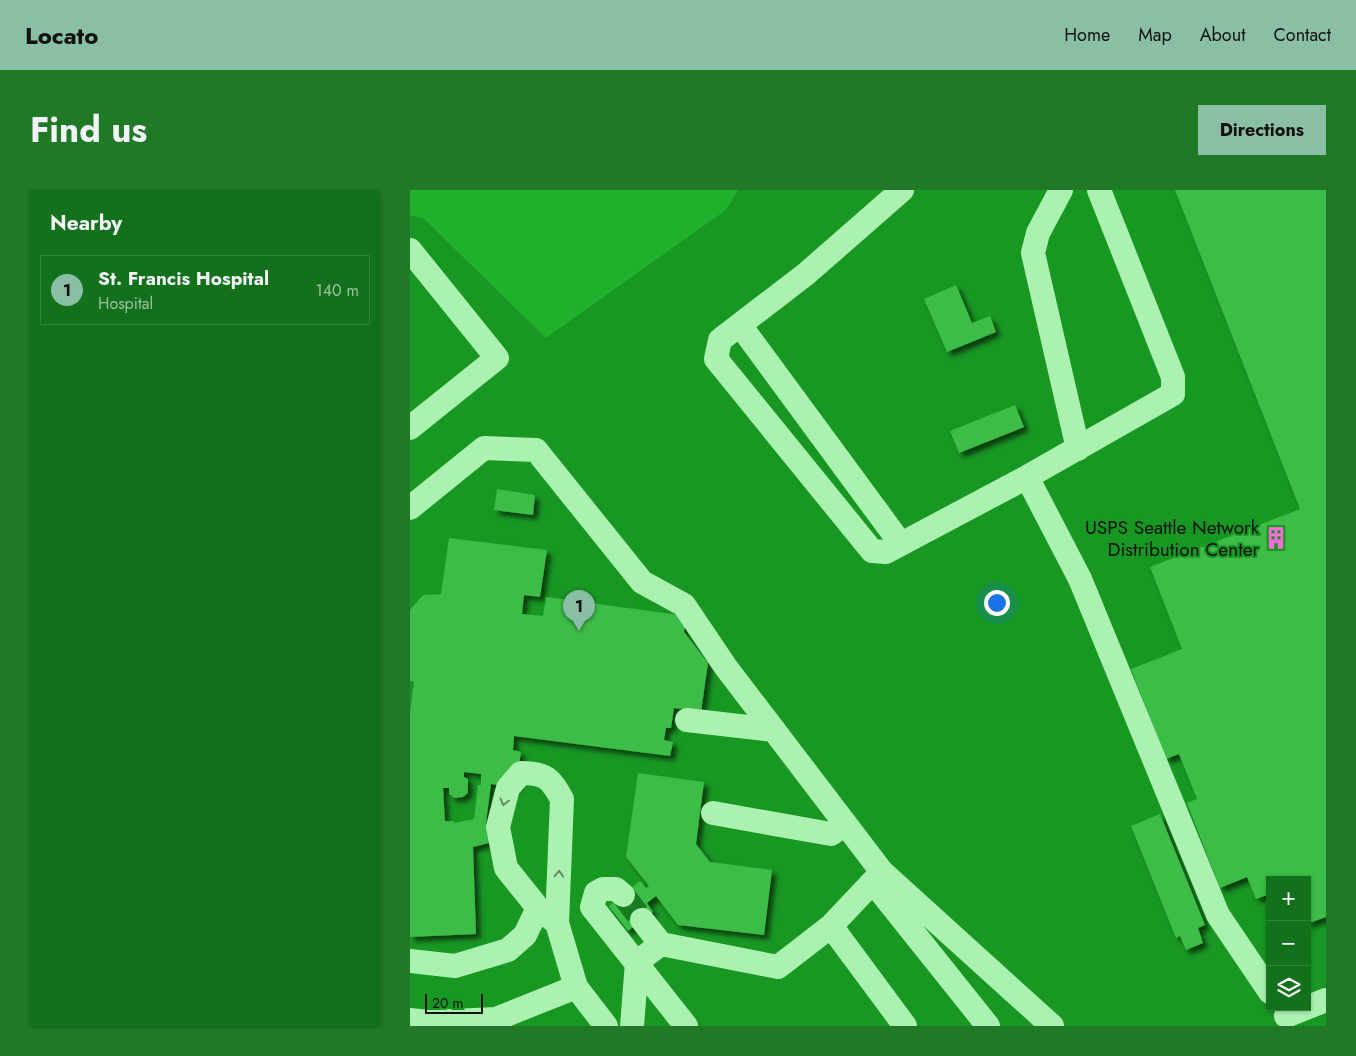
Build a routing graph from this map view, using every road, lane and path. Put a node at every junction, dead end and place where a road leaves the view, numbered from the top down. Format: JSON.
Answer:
{"nodes":[{"id":1,"x":902,"y":190,"type":"edge"},
{"id":2,"x":1061,"y":190,"type":"edge"},
{"id":3,"x":1100,"y":190,"type":"edge"},
{"id":4,"x":410,"y":250,"type":"edge"},
{"id":5,"x":740,"y":325,"type":"junction"},
{"id":6,"x":410,"y":428,"type":"edge"},
{"id":7,"x":1078,"y":449,"type":"junction"},
{"id":8,"x":1028,"y":477,"type":"junction"},
{"id":9,"x":410,"y":508,"type":"edge"},
{"id":10,"x":901,"y":544,"type":"junction"},
{"id":11,"x":687,"y":720,"type":"dead end"},
{"id":12,"x":774,"y":730,"type":"junction"},
{"id":13,"x":713,"y":813,"type":"dead end"},
{"id":14,"x":845,"y":824,"type":"junction"},
{"id":15,"x":878,"y":877,"type":"junction"},
{"id":16,"x":623,"y":895,"type":"tunnel mouth"},
{"id":17,"x":538,"y":908,"type":"junction"},
{"id":18,"x":642,"y":920,"type":"tunnel mouth"},
{"id":19,"x":557,"y":922,"type":"junction"},
{"id":20,"x":831,"y":926,"type":"junction"},
{"id":21,"x":661,"y":944,"type":"junction"},
{"id":22,"x":410,"y":961,"type":"edge"},
{"id":23,"x":637,"y":962,"type":"junction"},
{"id":24,"x":1266,"y":986,"type":"edge"},
{"id":25,"x":576,"y":987,"type":"junction"},
{"id":26,"x":1326,"y":1000,"type":"edge"},
{"id":27,"x":1285,"y":1016,"type":"edge"},
{"id":28,"x":410,"y":1020,"type":"edge"},
{"id":29,"x":1043,"y":1023,"type":"edge"},
{"id":30,"x":606,"y":1026,"type":"edge"},
{"id":31,"x":632,"y":1026,"type":"edge"},
{"id":32,"x":686,"y":1026,"type":"edge"},
{"id":33,"x":905,"y":1026,"type":"edge"},
{"id":34,"x":988,"y":1026,"type":"edge"}],
"edges":[{"from":1,"to":5,"type":"lane"},
{"from":2,"to":7,"type":"lane"},
{"from":3,"to":7,"type":"lane"},
{"from":4,"to":6,"type":"lane"},
{"from":5,"to":10,"type":"lane"},
{"from":5,"to":10,"type":"lane"},
{"from":7,"to":8,"type":"lane"},
{"from":8,"to":10,"type":"lane"},
{"from":8,"to":24,"type":"lane"},
{"from":9,"to":12,"type":"lane"},
{"from":11,"to":12,"type":"lane"},
{"from":12,"to":14,"type":"lane"},
{"from":13,"to":14,"type":"lane"},
{"from":14,"to":15,"type":"lane"},
{"from":15,"to":20,"type":"lane"},
{"from":15,"to":29,"type":"lane"},
{"from":15,"to":34,"type":"lane"},
{"from":16,"to":23,"type":"lane"},
{"from":17,"to":19,"type":"lane"},
{"from":19,"to":17,"type":"lane","one_way":true},
{"from":17,"to":22,"type":"lane"},
{"from":18,"to":21,"type":"lane"},
{"from":19,"to":25,"type":"lane"},
{"from":20,"to":21,"type":"lane"},
{"from":20,"to":33,"type":"lane"},
{"from":21,"to":23,"type":"lane"},
{"from":23,"to":31,"type":"lane"},
{"from":23,"to":32,"type":"lane"},
{"from":25,"to":28,"type":"lane"},
{"from":25,"to":30,"type":"lane"},
{"from":26,"to":27,"type":"lane"}]}
